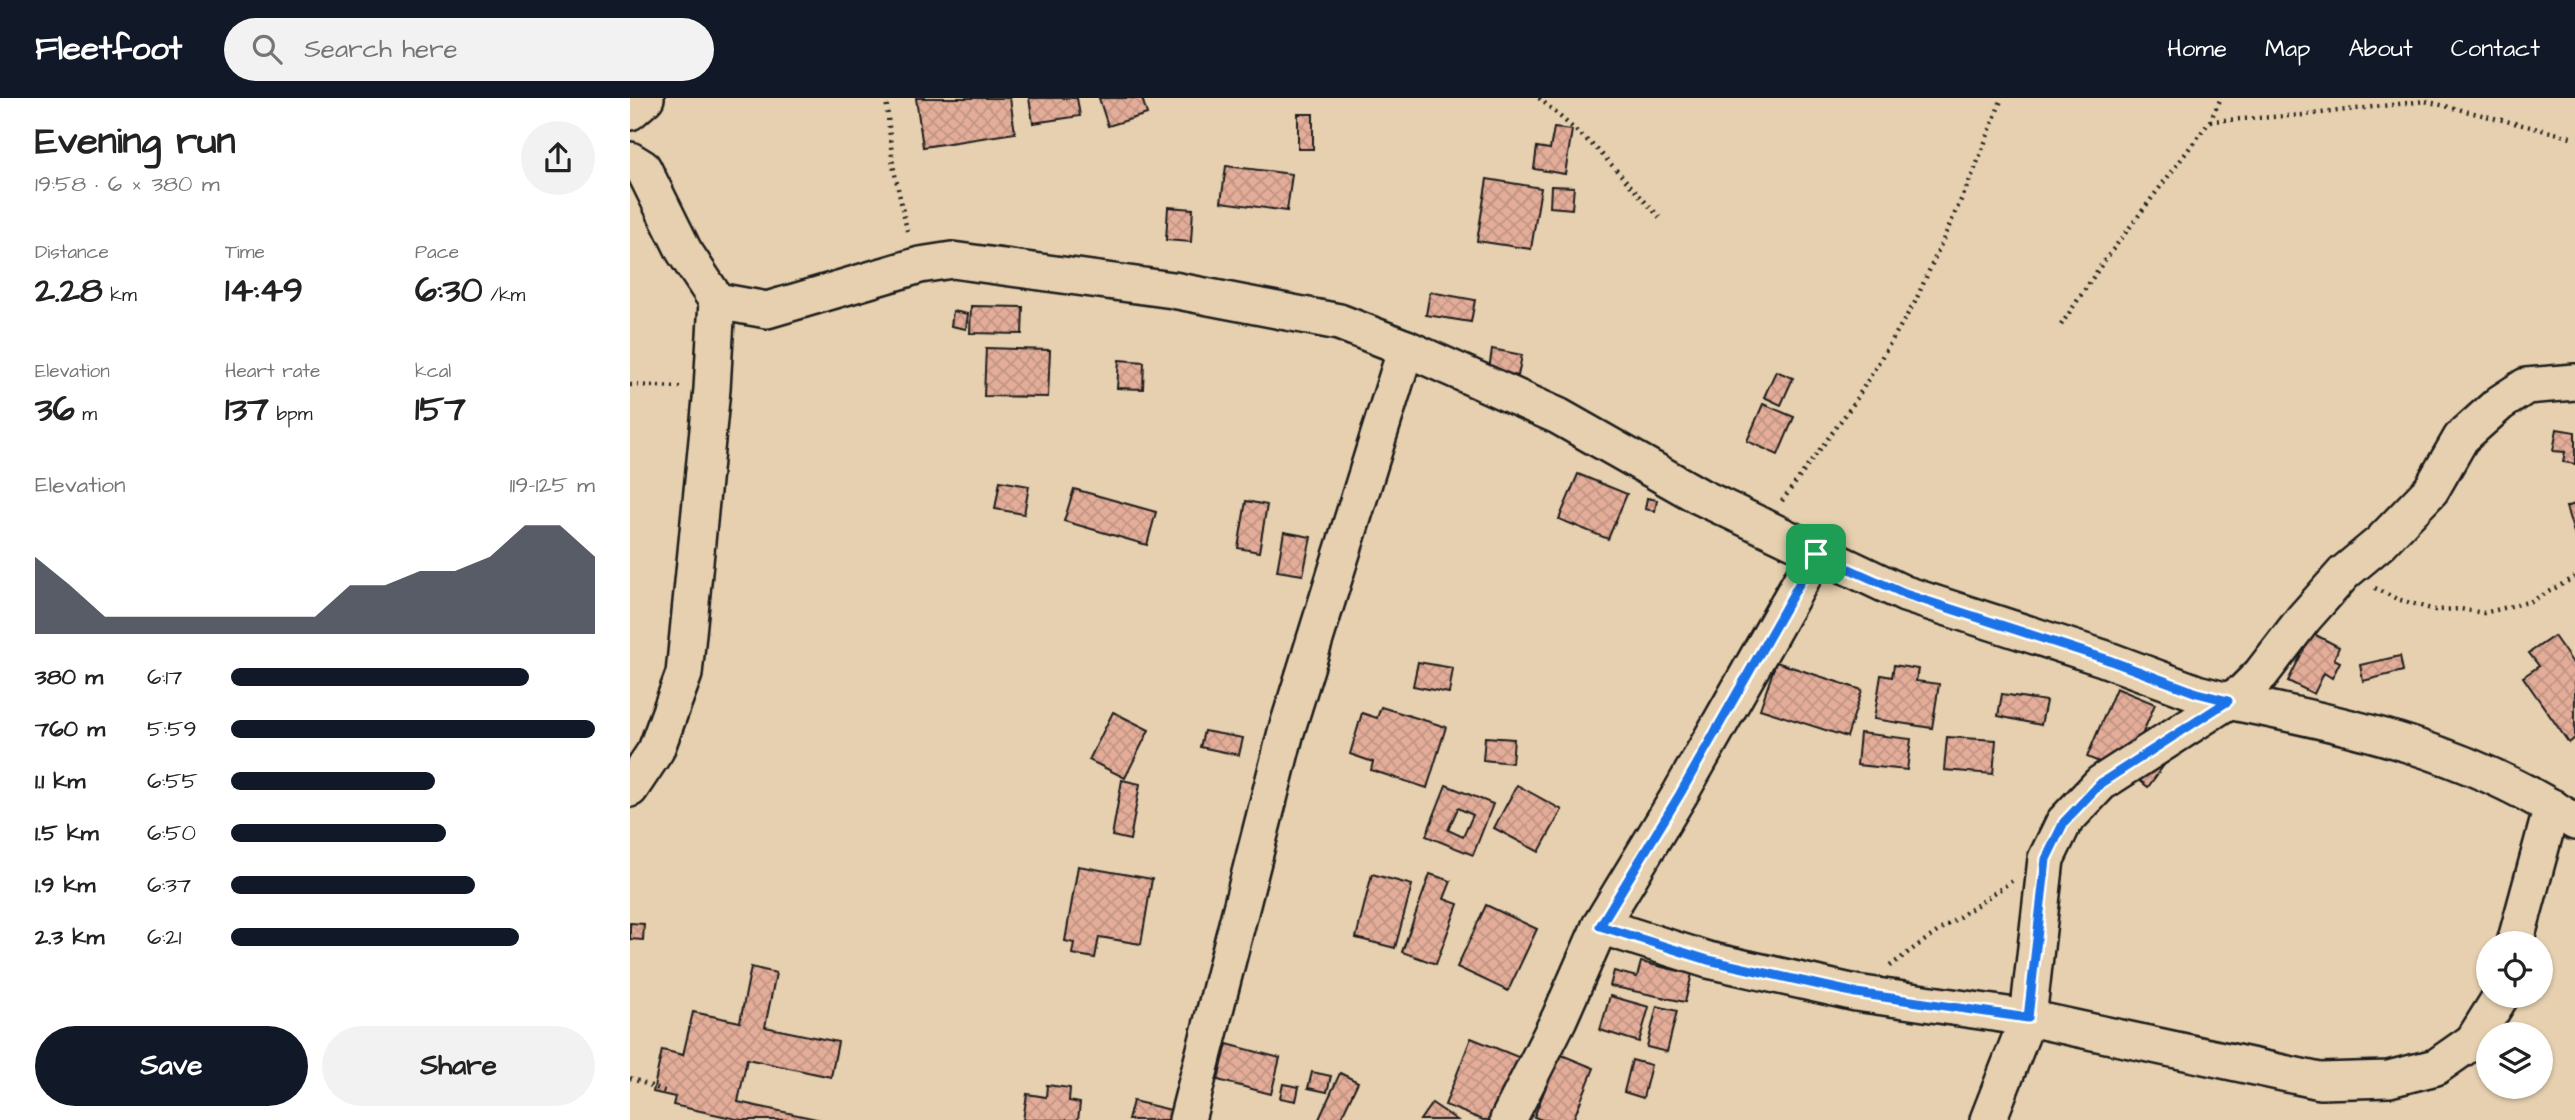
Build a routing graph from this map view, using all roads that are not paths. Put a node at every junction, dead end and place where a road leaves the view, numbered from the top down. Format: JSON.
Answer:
{"nodes":[{"id":1,"x":646,"y":98,"type":"edge"},
{"id":2,"x":630,"y":111,"type":"edge"},
{"id":3,"x":630,"y":160,"type":"edge"},
{"id":4,"x":717,"y":301,"type":"junction"},
{"id":5,"x":1406,"y":348,"type":"junction"},
{"id":6,"x":2575,"y":382,"type":"edge"},
{"id":7,"x":1816,"y":554,"type":"junction"},
{"id":8,"x":2228,"y":701,"type":"junction"},
{"id":9,"x":630,"y":789,"type":"edge"},
{"id":10,"x":2563,"y":815,"type":"edge"},
{"id":11,"x":1600,"y":926,"type":"junction"},
{"id":12,"x":2520,"y":931,"type":"edge"},
{"id":13,"x":2494,"y":1008,"type":"edge"},
{"id":14,"x":2028,"y":1018,"type":"junction"},
{"id":15,"x":1187,"y":1120,"type":"edge"},
{"id":16,"x":1508,"y":1120,"type":"edge"},
{"id":17,"x":1988,"y":1120,"type":"edge"}],
"edges":[{"from":1,"to":2,"type":"street"},
{"from":3,"to":4,"type":"street"},
{"from":4,"to":5,"type":"street"},
{"from":4,"to":9,"type":"street"},
{"from":5,"to":7,"type":"street"},
{"from":5,"to":15,"type":"street"},
{"from":6,"to":8,"type":"street"},
{"from":7,"to":8,"type":"street"},
{"from":7,"to":11,"type":"street"},
{"from":8,"to":10,"type":"street"},
{"from":8,"to":14,"type":"street"},
{"from":10,"to":12,"type":"street"},
{"from":11,"to":14,"type":"street"},
{"from":11,"to":16,"type":"street"},
{"from":13,"to":14,"type":"street"},
{"from":14,"to":17,"type":"street"}]}
